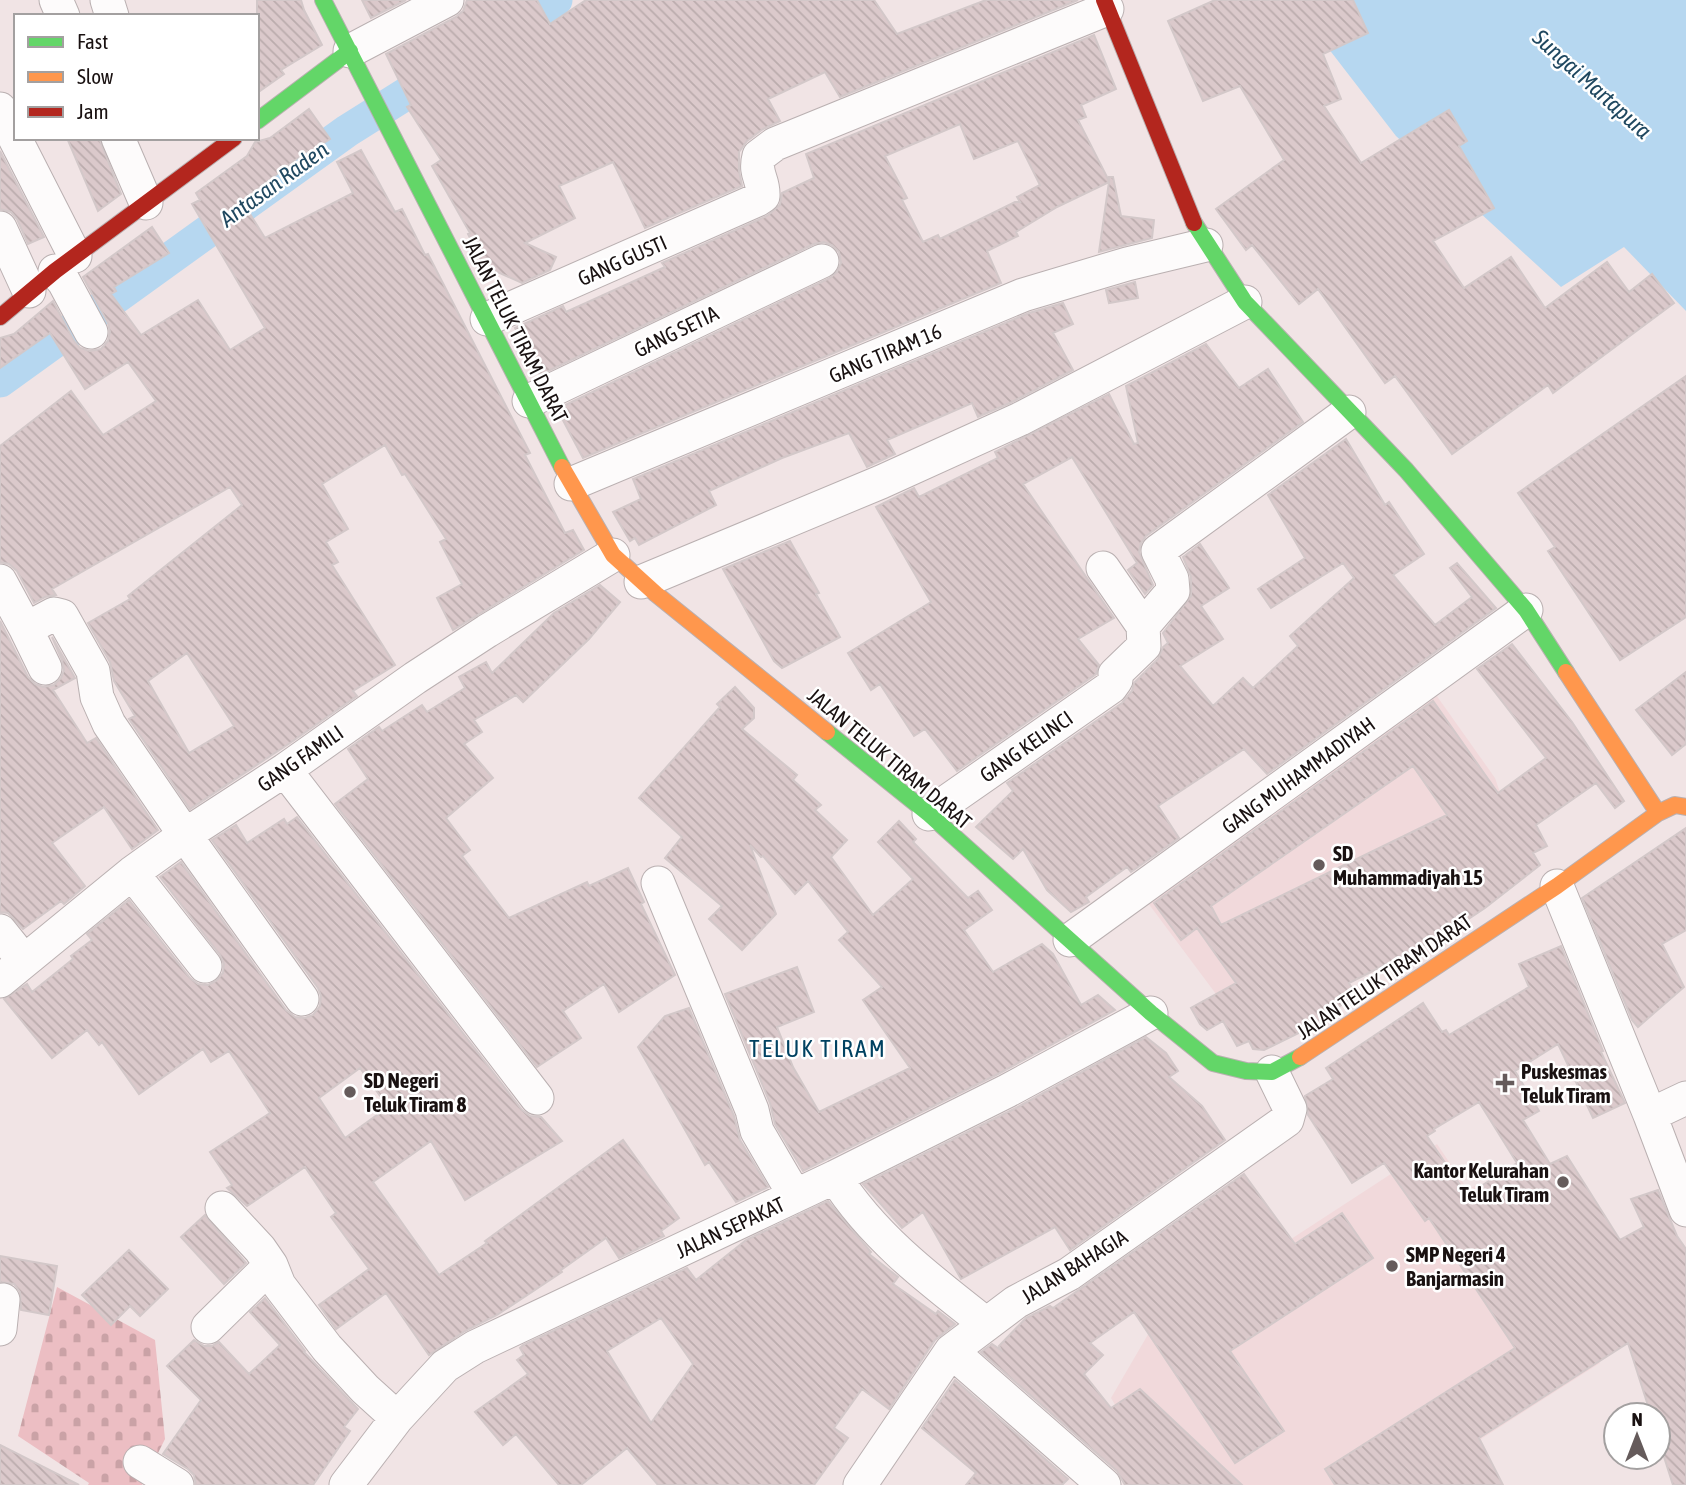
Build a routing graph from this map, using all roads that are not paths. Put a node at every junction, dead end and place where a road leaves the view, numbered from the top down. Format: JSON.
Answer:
{"nodes":[{"id":1,"x":323,"y":0,"type":"edge"},
{"id":2,"x":447,"y":0,"type":"edge"},
{"id":3,"x":1105,"y":4,"type":"edge"},
{"id":4,"x":350,"y":51,"type":"junction"},
{"id":5,"x":0,"y":109,"type":"edge"},
{"id":6,"x":259,"y":119,"type":"edge"},
{"id":7,"x":119,"y":140,"type":"edge"},
{"id":8,"x":231,"y":140,"type":"edge"},
{"id":9,"x":146,"y":203,"type":"junction"},
{"id":10,"x":0,"y":228,"type":"edge"},
{"id":11,"x":1206,"y":245,"type":"junction"},
{"id":12,"x":822,"y":261,"type":"dead end"},
{"id":13,"x":65,"y":270,"type":"junction"},
{"id":14,"x":29,"y":291,"type":"junction"},
{"id":15,"x":1245,"y":302,"type":"junction"},
{"id":16,"x":0,"y":317,"type":"edge"},
{"id":17,"x":486,"y":319,"type":"junction"},
{"id":18,"x":89,"y":329,"type":"dead end"},
{"id":19,"x":529,"y":401,"type":"junction"},
{"id":20,"x":1349,"y":412,"type":"junction"},
{"id":21,"x":572,"y":484,"type":"junction"},
{"id":22,"x":613,"y":555,"type":"junction"},
{"id":23,"x":1103,"y":568,"type":"dead end"},
{"id":24,"x":0,"y":582,"type":"edge"},
{"id":25,"x":641,"y":582,"type":"junction"},
{"id":26,"x":1525,"y":610,"type":"junction"},
{"id":27,"x":1143,"y":625,"type":"junction"},
{"id":28,"x":26,"y":629,"type":"junction"},
{"id":29,"x":45,"y":668,"type":"dead end"},
{"id":30,"x":285,"y":770,"type":"junction"},
{"id":31,"x":1686,"y":807,"type":"edge"},
{"id":32,"x":1658,"y":813,"type":"junction"},
{"id":33,"x":929,"y":814,"type":"junction"},
{"id":34,"x":185,"y":835,"type":"junction"},
{"id":35,"x":132,"y":873,"type":"junction"},
{"id":36,"x":658,"y":883,"type":"dead end"},
{"id":37,"x":1557,"y":886,"type":"junction"},
{"id":38,"x":0,"y":932,"type":"edge"},
{"id":39,"x":1070,"y":940,"type":"junction"},
{"id":40,"x":205,"y":966,"type":"dead end"},
{"id":41,"x":12,"y":971,"type":"edge"},
{"id":42,"x":302,"y":999,"type":"dead end"},
{"id":43,"x":1151,"y":1013,"type":"junction"},
{"id":44,"x":1272,"y":1072,"type":"junction"},
{"id":45,"x":537,"y":1098,"type":"dead end"},
{"id":46,"x":1686,"y":1098,"type":"edge"},
{"id":47,"x":1650,"y":1115,"type":"junction"},
{"id":48,"x":835,"y":1177,"type":"junction"},
{"id":49,"x":795,"y":1196,"type":"junction"},
{"id":50,"x":222,"y":1208,"type":"dead end"},
{"id":51,"x":1686,"y":1210,"type":"edge"},
{"id":52,"x":271,"y":1265,"type":"junction"},
{"id":53,"x":985,"y":1323,"type":"junction"},
{"id":54,"x":208,"y":1327,"type":"dead end"},
{"id":55,"x":951,"y":1351,"type":"junction"},
{"id":56,"x":397,"y":1418,"type":"junction"},
{"id":57,"x":140,"y":1462,"type":"dead end"},
{"id":58,"x":1094,"y":1482,"type":"edge"},
{"id":59,"x":177,"y":1485,"type":"edge"},
{"id":60,"x":346,"y":1485,"type":"edge"},
{"id":61,"x":860,"y":1485,"type":"edge"}],
"edges":[{"from":1,"to":4,"type":"street","name":"JALAN TELUK TIRAM DARAT"},
{"from":2,"to":4,"type":"street"},
{"from":3,"to":11,"type":"street"},
{"from":3,"to":17,"type":"street","name":"GANG GUSTI"},
{"from":4,"to":6,"type":"street"},
{"from":4,"to":17,"type":"street","name":"JALAN TELUK TIRAM DARAT"},
{"from":5,"to":13,"type":"street"},
{"from":7,"to":9,"type":"street"},
{"from":8,"to":9,"type":"street"},
{"from":9,"to":13,"type":"street"},
{"from":10,"to":14,"type":"street"},
{"from":11,"to":15,"type":"street"},
{"from":11,"to":21,"type":"street","name":"GANG TIRAM 16"},
{"from":12,"to":19,"type":"street","name":"GANG SETIA"},
{"from":13,"to":14,"type":"street"},
{"from":13,"to":18,"type":"street"},
{"from":14,"to":16,"type":"street"},
{"from":15,"to":20,"type":"street"},
{"from":15,"to":25,"type":"street"},
{"from":17,"to":19,"type":"street","name":"JALAN TELUK TIRAM DARAT"},
{"from":19,"to":21,"type":"street","name":"JALAN TELUK TIRAM DARAT"},
{"from":20,"to":26,"type":"street"},
{"from":20,"to":27,"type":"street"},
{"from":21,"to":22,"type":"street","name":"JALAN TELUK TIRAM DARAT"},
{"from":22,"to":25,"type":"street","name":"JALAN TELUK TIRAM DARAT"},
{"from":22,"to":30,"type":"street","name":"GANG FAMILI"},
{"from":23,"to":27,"type":"street"},
{"from":24,"to":28,"type":"street"},
{"from":25,"to":33,"type":"street","name":"JALAN TELUK TIRAM DARAT"},
{"from":26,"to":32,"type":"street"},
{"from":26,"to":39,"type":"street","name":"GANG MUHAMMADIYAH"},
{"from":27,"to":33,"type":"street","name":"GANG KELINCI"},
{"from":28,"to":29,"type":"street"},
{"from":28,"to":34,"type":"street"},
{"from":30,"to":34,"type":"street","name":"GANG FAMILI"},
{"from":30,"to":45,"type":"street"},
{"from":31,"to":32,"type":"street"},
{"from":32,"to":37,"type":"street","name":"JALAN TELUK TIRAM DARAT"},
{"from":33,"to":39,"type":"street","name":"JALAN TELUK TIRAM DARAT"},
{"from":34,"to":35,"type":"street","name":"GANG FAMILI"},
{"from":34,"to":42,"type":"street"},
{"from":35,"to":40,"type":"street"},
{"from":35,"to":41,"type":"street","name":"GANG FAMILI"},
{"from":36,"to":49,"type":"street"},
{"from":37,"to":44,"type":"street","name":"JALAN TELUK TIRAM DARAT"},
{"from":37,"to":47,"type":"street"},
{"from":38,"to":41,"type":"street"},
{"from":39,"to":43,"type":"street","name":"JALAN TELUK TIRAM DARAT"},
{"from":43,"to":44,"type":"street","name":"JALAN TELUK TIRAM DARAT"},
{"from":43,"to":48,"type":"street","name":"JALAN SEPAKAT"},
{"from":44,"to":53,"type":"street","name":"JALAN BAHAGIA"},
{"from":46,"to":47,"type":"street"},
{"from":47,"to":51,"type":"street"},
{"from":48,"to":49,"type":"street","name":"JALAN SEPAKAT"},
{"from":48,"to":53,"type":"street"},
{"from":49,"to":56,"type":"street","name":"JALAN SEPAKAT"},
{"from":50,"to":52,"type":"street"},
{"from":52,"to":54,"type":"street"},
{"from":52,"to":56,"type":"street"},
{"from":53,"to":55,"type":"street","name":"JALAN BAHAGIA"},
{"from":55,"to":58,"type":"street"},
{"from":55,"to":61,"type":"street","name":"JALAN BAHAGIA"},
{"from":56,"to":60,"type":"street","name":"JALAN SEPAKAT"},
{"from":57,"to":59,"type":"street"}]}
